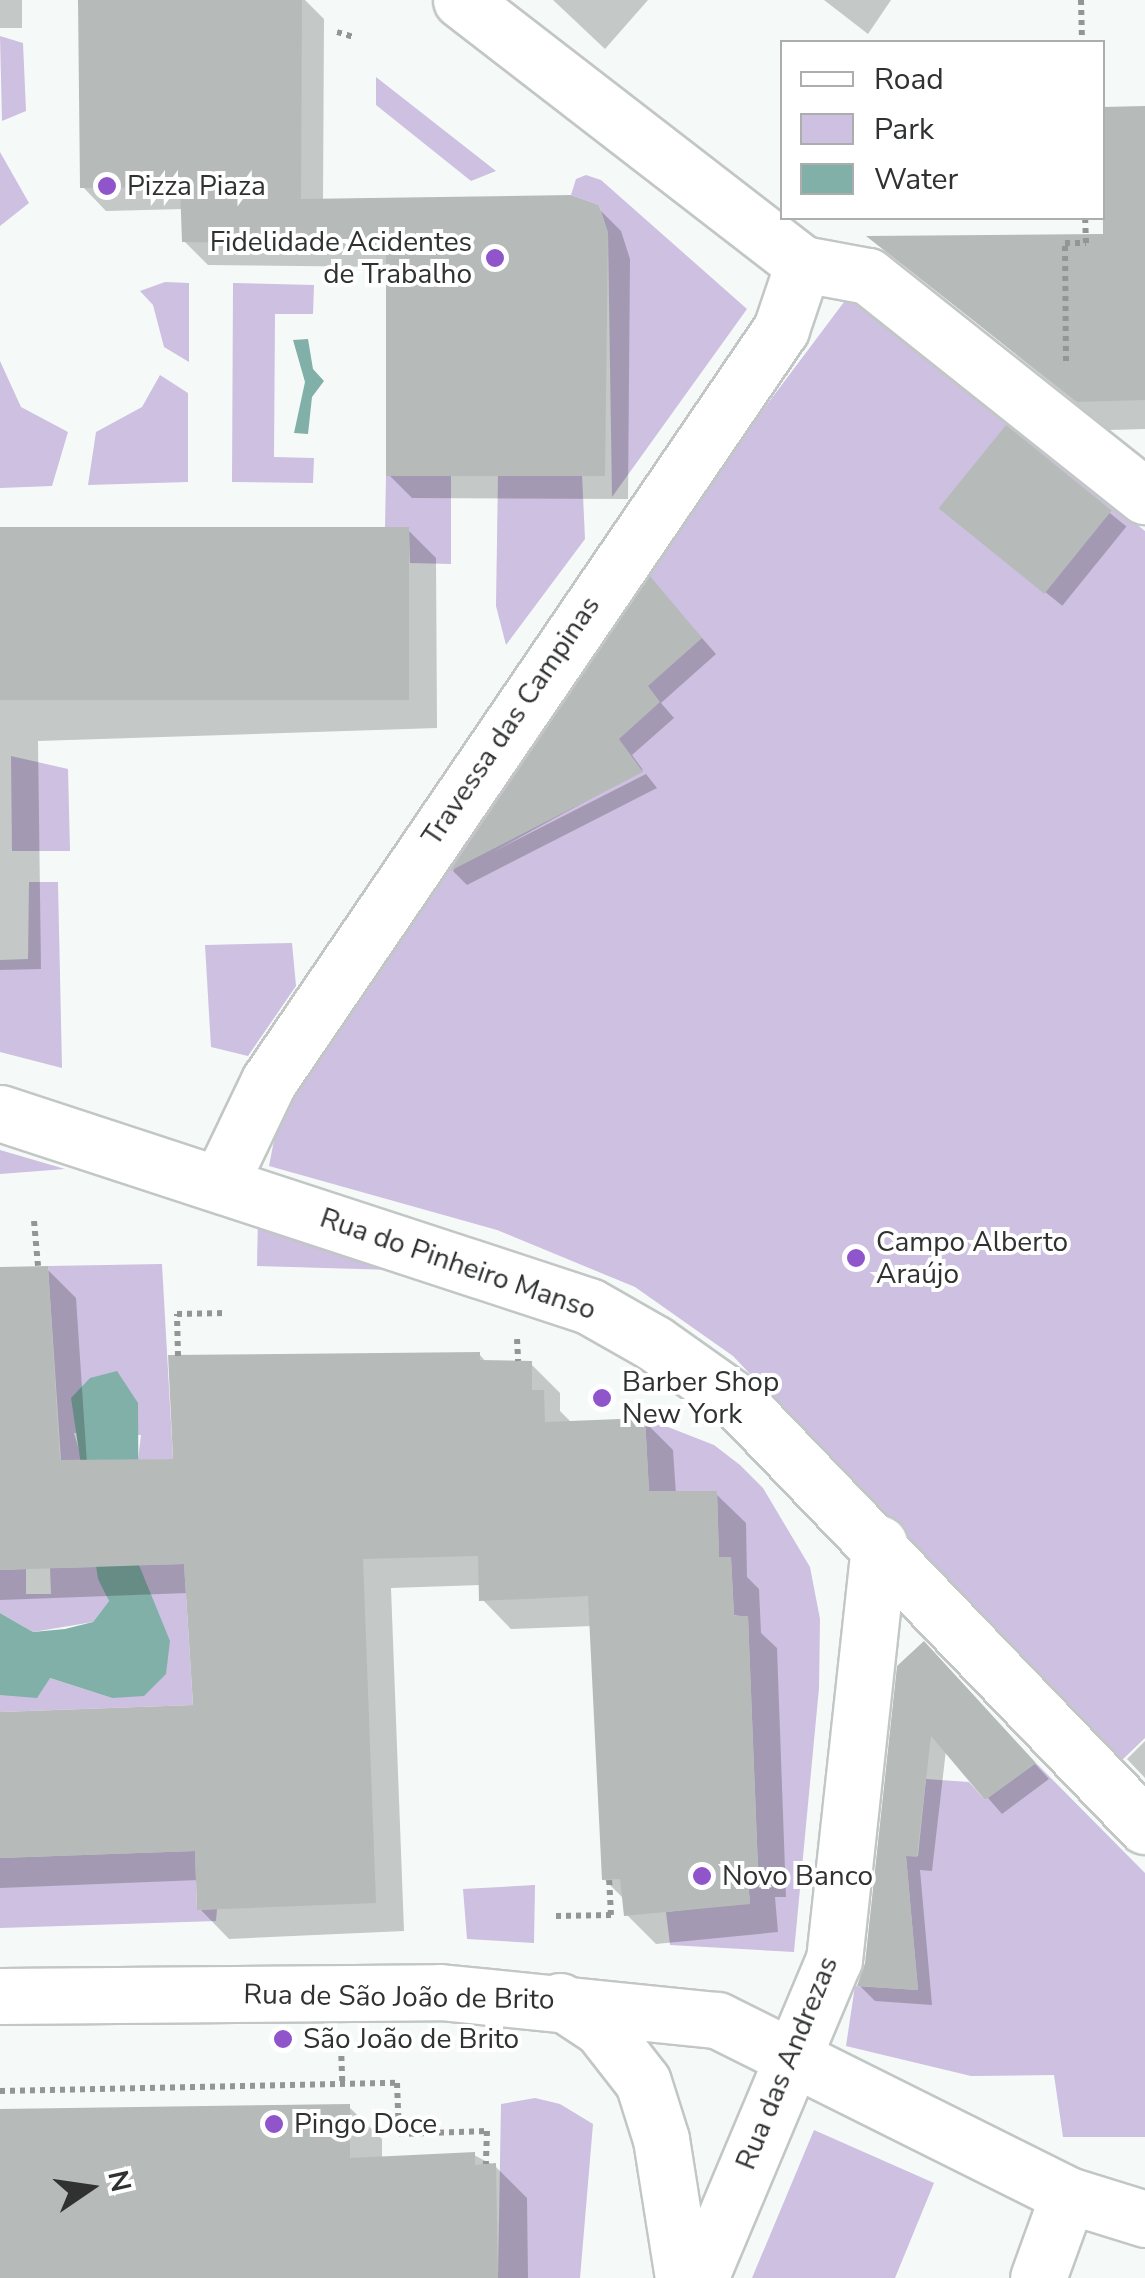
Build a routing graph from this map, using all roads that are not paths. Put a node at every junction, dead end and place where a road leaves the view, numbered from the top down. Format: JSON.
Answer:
{"nodes":[{"id":1,"x":461,"y":0,"type":"edge"},
{"id":2,"x":803,"y":264,"type":"junction"},
{"id":3,"x":1145,"y":496,"type":"edge"},
{"id":4,"x":0,"y":1113,"type":"edge"},
{"id":5,"x":220,"y":1181,"type":"junction"},
{"id":6,"x":879,"y":1543,"type":"junction"},
{"id":7,"x":1145,"y":1826,"type":"edge"},
{"id":8,"x":0,"y":1996,"type":"edge"},
{"id":9,"x":557,"y":1999,"type":"junction"},
{"id":10,"x":790,"y":2052,"type":"junction"},
{"id":11,"x":1068,"y":2195,"type":"junction"},
{"id":12,"x":1145,"y":2219,"type":"edge"},
{"id":13,"x":683,"y":2278,"type":"edge"},
{"id":14,"x":700,"y":2278,"type":"edge"},
{"id":15,"x":1038,"y":2278,"type":"edge"}],
"edges":[{"from":1,"to":2,"type":"street"},
{"from":2,"to":3,"type":"street"},
{"from":2,"to":5,"type":"street","name":"Travessa das Campinas"},
{"from":4,"to":5,"type":"street","name":"Rua do Pinheiro Manso"},
{"from":5,"to":6,"type":"street","name":"Rua do Pinheiro Manso"},
{"from":6,"to":7,"type":"street","name":"Rua do Pinheiro Manso"},
{"from":6,"to":10,"type":"street","name":"Rua das Andrezas"},
{"from":8,"to":9,"type":"street","name":"Rua de São João de Brito"},
{"from":9,"to":10,"type":"street","name":"Rua de São João de Brito"},
{"from":9,"to":13,"type":"street"},
{"from":10,"to":11,"type":"street"},
{"from":10,"to":14,"type":"street","name":"Rua das Andrezas"},
{"from":11,"to":12,"type":"street"},
{"from":11,"to":15,"type":"street"}]}
